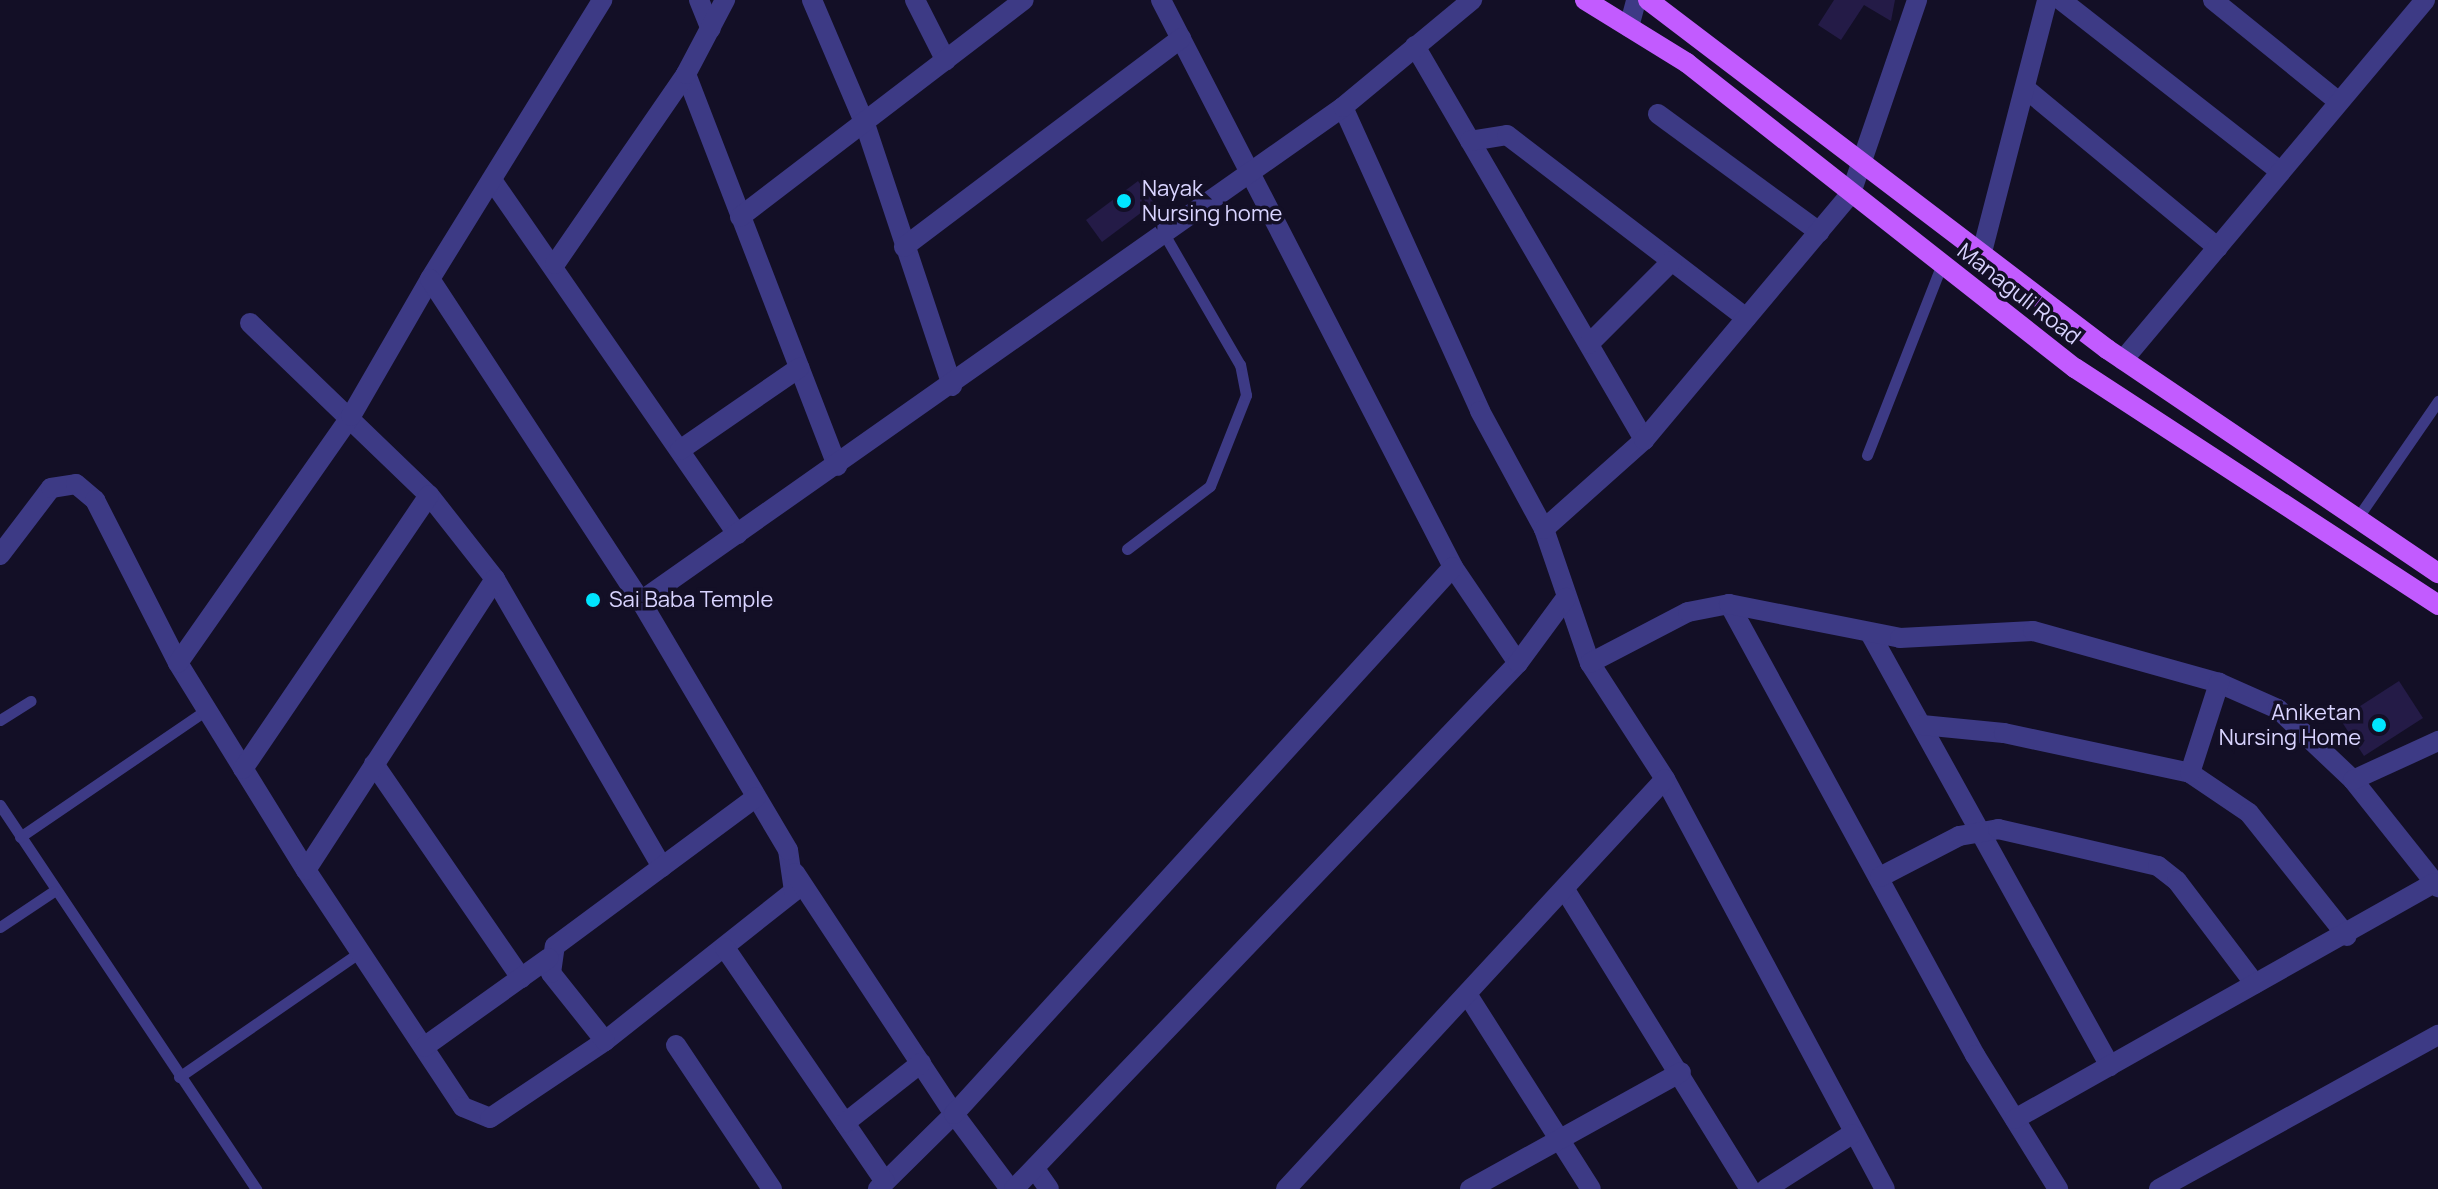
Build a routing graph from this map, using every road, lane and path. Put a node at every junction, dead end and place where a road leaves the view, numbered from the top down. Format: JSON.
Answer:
{"nodes":[{"id":1,"x":602,"y":0,"type":"edge"},
{"id":2,"x":699,"y":0,"type":"edge"},
{"id":3,"x":725,"y":0,"type":"edge"},
{"id":4,"x":812,"y":0,"type":"edge"},
{"id":5,"x":915,"y":0,"type":"edge"},
{"id":6,"x":1024,"y":0,"type":"edge"},
{"id":7,"x":1161,"y":0,"type":"edge"},
{"id":8,"x":1472,"y":0,"type":"edge"},
{"id":9,"x":1585,"y":0,"type":"edge"},
{"id":10,"x":1636,"y":0,"type":"edge"},
{"id":11,"x":1648,"y":0,"type":"edge"},
{"id":12,"x":1917,"y":0,"type":"edge"},
{"id":13,"x":2047,"y":0,"type":"edge"},
{"id":14,"x":2061,"y":0,"type":"edge"},
{"id":15,"x":2213,"y":0,"type":"edge"},
{"id":16,"x":2425,"y":0,"type":"edge"},
{"id":17,"x":1629,"y":27,"type":"junction"},
{"id":18,"x":711,"y":29,"type":"junction"},
{"id":19,"x":1181,"y":38,"type":"junction"},
{"id":20,"x":1415,"y":46,"type":"junction"},
{"id":21,"x":946,"y":61,"type":"junction"},
{"id":22,"x":686,"y":74,"type":"junction"},
{"id":23,"x":2026,"y":89,"type":"junction"},
{"id":24,"x":2339,"y":102,"type":"junction"},
{"id":25,"x":1343,"y":107,"type":"junction"},
{"id":26,"x":1658,"y":114,"type":"dead end"},
{"id":27,"x":865,"y":124,"type":"junction"},
{"id":28,"x":1470,"y":141,"type":"junction"},
{"id":29,"x":1865,"y":160,"type":"junction"},
{"id":30,"x":1249,"y":172,"type":"junction"},
{"id":31,"x":2281,"y":172,"type":"junction"},
{"id":32,"x":492,"y":180,"type":"junction"},
{"id":33,"x":1851,"y":193,"type":"junction"},
{"id":34,"x":740,"y":217,"type":"junction"},
{"id":35,"x":1819,"y":232,"type":"junction"},
{"id":36,"x":1164,"y":234,"type":"junction"},
{"id":37,"x":904,"y":247,"type":"junction"},
{"id":38,"x":2218,"y":248,"type":"junction"},
{"id":39,"x":1982,"y":252,"type":"junction"},
{"id":40,"x":1672,"y":261,"type":"junction"},
{"id":41,"x":555,"y":264,"type":"junction"},
{"id":42,"x":1942,"y":264,"type":"junction"},
{"id":43,"x":430,"y":279,"type":"junction"},
{"id":44,"x":1746,"y":318,"type":"junction"},
{"id":45,"x":250,"y":323,"type":"dead end"},
{"id":46,"x":1589,"y":344,"type":"junction"},
{"id":47,"x":2123,"y":360,"type":"junction"},
{"id":48,"x":799,"y":368,"type":"junction"},
{"id":49,"x":952,"y":386,"type":"junction"},
{"id":50,"x":2438,"y":401,"type":"edge"},
{"id":51,"x":351,"y":416,"type":"junction"},
{"id":52,"x":1644,"y":440,"type":"junction"},
{"id":53,"x":680,"y":450,"type":"junction"},
{"id":54,"x":1867,"y":455,"type":"dead end"},
{"id":55,"x":837,"y":466,"type":"junction"},
{"id":56,"x":429,"y":495,"type":"junction"},
{"id":57,"x":2356,"y":520,"type":"junction"},
{"id":58,"x":1544,"y":529,"type":"junction"},
{"id":59,"x":737,"y":534,"type":"junction"},
{"id":60,"x":1127,"y":549,"type":"dead end"},
{"id":61,"x":0,"y":555,"type":"edge"},
{"id":62,"x":1453,"y":567,"type":"junction"},
{"id":63,"x":2438,"y":573,"type":"edge"},
{"id":64,"x":495,"y":579,"type":"junction"},
{"id":65,"x":1566,"y":598,"type":"junction"},
{"id":66,"x":641,"y":601,"type":"junction"},
{"id":67,"x":1729,"y":604,"type":"junction"},
{"id":68,"x":2438,"y":605,"type":"edge"},
{"id":69,"x":1871,"y":635,"type":"junction"},
{"id":70,"x":178,"y":663,"type":"junction"},
{"id":71,"x":1518,"y":663,"type":"junction"},
{"id":72,"x":1590,"y":663,"type":"junction"},
{"id":73,"x":2219,"y":683,"type":"junction"},
{"id":74,"x":30,"y":701,"type":"dead end"},
{"id":75,"x":206,"y":710,"type":"junction"},
{"id":76,"x":0,"y":720,"type":"edge"},
{"id":77,"x":1922,"y":725,"type":"junction"},
{"id":78,"x":2438,"y":741,"type":"edge"},
{"id":79,"x":374,"y":764,"type":"junction"},
{"id":80,"x":243,"y":769,"type":"junction"},
{"id":81,"x":2190,"y":773,"type":"junction"},
{"id":82,"x":1665,"y":779,"type":"junction"},
{"id":83,"x":2353,"y":780,"type":"junction"},
{"id":84,"x":756,"y":797,"type":"junction"},
{"id":85,"x":0,"y":805,"type":"edge"},
{"id":86,"x":1984,"y":829,"type":"junction"},
{"id":87,"x":20,"y":837,"type":"junction"},
{"id":88,"x":662,"y":867,"type":"junction"},
{"id":89,"x":306,"y":870,"type":"junction"},
{"id":90,"x":795,"y":873,"type":"junction"},
{"id":91,"x":1880,"y":877,"type":"junction"},
{"id":92,"x":2436,"y":885,"type":"edge"},
{"id":93,"x":54,"y":891,"type":"junction"},
{"id":94,"x":1567,"y":893,"type":"junction"},
{"id":95,"x":0,"y":927,"type":"edge"},
{"id":96,"x":2347,"y":936,"type":"junction"},
{"id":97,"x":725,"y":948,"type":"junction"},
{"id":98,"x":360,"y":952,"type":"junction"},
{"id":99,"x":549,"y":958,"type":"junction"},
{"id":100,"x":521,"y":978,"type":"junction"},
{"id":101,"x":2255,"y":984,"type":"junction"},
{"id":102,"x":1469,"y":997,"type":"junction"},
{"id":103,"x":2438,"y":1035,"type":"edge"},
{"id":104,"x":605,"y":1041,"type":"junction"},
{"id":105,"x":676,"y":1045,"type":"dead end"},
{"id":106,"x":424,"y":1047,"type":"junction"},
{"id":107,"x":921,"y":1063,"type":"junction"},
{"id":108,"x":2110,"y":1066,"type":"junction"},
{"id":109,"x":1681,"y":1072,"type":"junction"},
{"id":110,"x":179,"y":1077,"type":"junction"},
{"id":111,"x":954,"y":1114,"type":"junction"},
{"id":112,"x":2015,"y":1119,"type":"junction"},
{"id":113,"x":845,"y":1123,"type":"junction"},
{"id":114,"x":1852,"y":1134,"type":"junction"},
{"id":115,"x":1561,"y":1140,"type":"junction"},
{"id":116,"x":1035,"y":1169,"type":"junction"},
{"id":117,"x":881,"y":1186,"type":"edge"},
{"id":118,"x":256,"y":1189,"type":"edge"},
{"id":119,"x":772,"y":1189,"type":"edge"},
{"id":120,"x":1012,"y":1189,"type":"edge"},
{"id":121,"x":1049,"y":1189,"type":"edge"},
{"id":122,"x":1286,"y":1189,"type":"edge"},
{"id":123,"x":1470,"y":1189,"type":"edge"},
{"id":124,"x":1591,"y":1189,"type":"edge"},
{"id":125,"x":1750,"y":1189,"type":"edge"},
{"id":126,"x":1766,"y":1189,"type":"edge"},
{"id":127,"x":1885,"y":1189,"type":"edge"},
{"id":128,"x":2058,"y":1189,"type":"edge"},
{"id":129,"x":2159,"y":1189,"type":"edge"}],
"edges":[{"from":1,"to":32,"type":"street"},
{"from":2,"to":18,"type":"street"},
{"from":3,"to":18,"type":"street"},
{"from":4,"to":27,"type":"street"},
{"from":5,"to":21,"type":"street"},
{"from":6,"to":21,"type":"street"},
{"from":7,"to":19,"type":"street"},
{"from":8,"to":20,"type":"street"},
{"from":9,"to":17,"type":"main road","name":"Managuli Road"},
{"from":10,"to":17,"type":"street"},
{"from":11,"to":29,"type":"main road","name":"Managuli Road"},
{"from":12,"to":29,"type":"street"},
{"from":13,"to":23,"type":"street"},
{"from":14,"to":31,"type":"street"},
{"from":15,"to":24,"type":"street"},
{"from":16,"to":24,"type":"street"},
{"from":17,"to":33,"type":"main road","name":"Managuli Road"},
{"from":18,"to":22,"type":"street"},
{"from":19,"to":30,"type":"street"},
{"from":19,"to":37,"type":"street"},
{"from":20,"to":25,"type":"street"},
{"from":20,"to":28,"type":"street"},
{"from":21,"to":27,"type":"street"},
{"from":22,"to":34,"type":"street"},
{"from":22,"to":41,"type":"street"},
{"from":23,"to":38,"type":"street"},
{"from":23,"to":39,"type":"street"},
{"from":24,"to":31,"type":"street"},
{"from":25,"to":30,"type":"street"},
{"from":25,"to":58,"type":"street"},
{"from":26,"to":35,"type":"street"},
{"from":27,"to":34,"type":"street"},
{"from":27,"to":37,"type":"street"},
{"from":28,"to":40,"type":"street"},
{"from":28,"to":46,"type":"street"},
{"from":29,"to":33,"type":"street"},
{"from":29,"to":39,"type":"main road","name":"Managuli Road"},
{"from":30,"to":36,"type":"street"},
{"from":30,"to":62,"type":"street"},
{"from":31,"to":38,"type":"street"},
{"from":32,"to":41,"type":"street"},
{"from":32,"to":43,"type":"street"},
{"from":33,"to":35,"type":"street"},
{"from":33,"to":42,"type":"main road","name":"Managuli Road"},
{"from":34,"to":48,"type":"street"},
{"from":35,"to":44,"type":"street"},
{"from":36,"to":49,"type":"street"},
{"from":36,"to":60,"type":"lane"},
{"from":37,"to":49,"type":"street"},
{"from":38,"to":47,"type":"street"},
{"from":39,"to":47,"type":"main road","name":"Managuli Road"},
{"from":40,"to":44,"type":"street"},
{"from":40,"to":46,"type":"street"},
{"from":41,"to":53,"type":"street"},
{"from":42,"to":54,"type":"lane"},
{"from":42,"to":68,"type":"main road","name":"Managuli Road"},
{"from":43,"to":51,"type":"street"},
{"from":43,"to":66,"type":"street"},
{"from":44,"to":52,"type":"street"},
{"from":45,"to":51,"type":"street"},
{"from":46,"to":52,"type":"street"},
{"from":47,"to":57,"type":"main road","name":"Managuli Road"},
{"from":48,"to":53,"type":"street"},
{"from":48,"to":55,"type":"street"},
{"from":49,"to":55,"type":"street"},
{"from":50,"to":57,"type":"lane"},
{"from":51,"to":56,"type":"street"},
{"from":51,"to":70,"type":"street"},
{"from":52,"to":58,"type":"street"},
{"from":53,"to":59,"type":"street"},
{"from":55,"to":59,"type":"street"},
{"from":56,"to":64,"type":"street"},
{"from":56,"to":80,"type":"street"},
{"from":57,"to":63,"type":"main road","name":"Managuli Road"},
{"from":58,"to":65,"type":"street"},
{"from":59,"to":66,"type":"street"},
{"from":61,"to":70,"type":"street"},
{"from":62,"to":71,"type":"street"},
{"from":62,"to":111,"type":"street"},
{"from":64,"to":79,"type":"street"},
{"from":64,"to":88,"type":"street"},
{"from":65,"to":71,"type":"street"},
{"from":65,"to":72,"type":"street"},
{"from":66,"to":84,"type":"street"},
{"from":67,"to":69,"type":"street"},
{"from":67,"to":72,"type":"street"},
{"from":67,"to":91,"type":"street"},
{"from":69,"to":73,"type":"street"},
{"from":69,"to":77,"type":"street"},
{"from":70,"to":75,"type":"street"},
{"from":71,"to":116,"type":"street"},
{"from":72,"to":82,"type":"street"},
{"from":73,"to":81,"type":"street"},
{"from":73,"to":83,"type":"street"},
{"from":74,"to":76,"type":"lane"},
{"from":75,"to":80,"type":"street"},
{"from":75,"to":87,"type":"lane"},
{"from":77,"to":81,"type":"street"},
{"from":77,"to":86,"type":"street"},
{"from":78,"to":83,"type":"street"},
{"from":79,"to":89,"type":"street"},
{"from":79,"to":100,"type":"street"},
{"from":80,"to":89,"type":"street"},
{"from":81,"to":96,"type":"street"},
{"from":82,"to":94,"type":"street"},
{"from":82,"to":114,"type":"street"},
{"from":83,"to":92,"type":"street"},
{"from":84,"to":88,"type":"street"},
{"from":84,"to":90,"type":"street"},
{"from":85,"to":87,"type":"lane"},
{"from":86,"to":91,"type":"street"},
{"from":86,"to":101,"type":"street"},
{"from":86,"to":108,"type":"street"},
{"from":87,"to":93,"type":"lane"},
{"from":88,"to":99,"type":"street"},
{"from":89,"to":98,"type":"street"},
{"from":90,"to":97,"type":"street"},
{"from":90,"to":107,"type":"street"},
{"from":91,"to":112,"type":"street"},
{"from":92,"to":96,"type":"street"},
{"from":93,"to":95,"type":"lane"},
{"from":93,"to":110,"type":"lane"},
{"from":94,"to":102,"type":"street"},
{"from":94,"to":109,"type":"street"},
{"from":96,"to":101,"type":"street"},
{"from":97,"to":104,"type":"street"},
{"from":97,"to":113,"type":"street"},
{"from":98,"to":106,"type":"street"},
{"from":98,"to":110,"type":"lane"},
{"from":99,"to":100,"type":"street"},
{"from":99,"to":104,"type":"street"},
{"from":100,"to":106,"type":"street"},
{"from":101,"to":108,"type":"street"},
{"from":102,"to":115,"type":"street"},
{"from":102,"to":122,"type":"street"},
{"from":103,"to":129,"type":"street"},
{"from":104,"to":106,"type":"street"},
{"from":105,"to":119,"type":"street"},
{"from":107,"to":111,"type":"street"},
{"from":107,"to":113,"type":"street"},
{"from":108,"to":112,"type":"street"},
{"from":109,"to":115,"type":"street"},
{"from":109,"to":125,"type":"street"},
{"from":110,"to":118,"type":"lane"},
{"from":111,"to":117,"type":"street"},
{"from":111,"to":120,"type":"street"},
{"from":112,"to":128,"type":"street"},
{"from":113,"to":117,"type":"street"},
{"from":114,"to":126,"type":"street"},
{"from":114,"to":127,"type":"street"},
{"from":115,"to":123,"type":"street"},
{"from":115,"to":124,"type":"street"},
{"from":116,"to":120,"type":"street"},
{"from":116,"to":121,"type":"street"}]}
